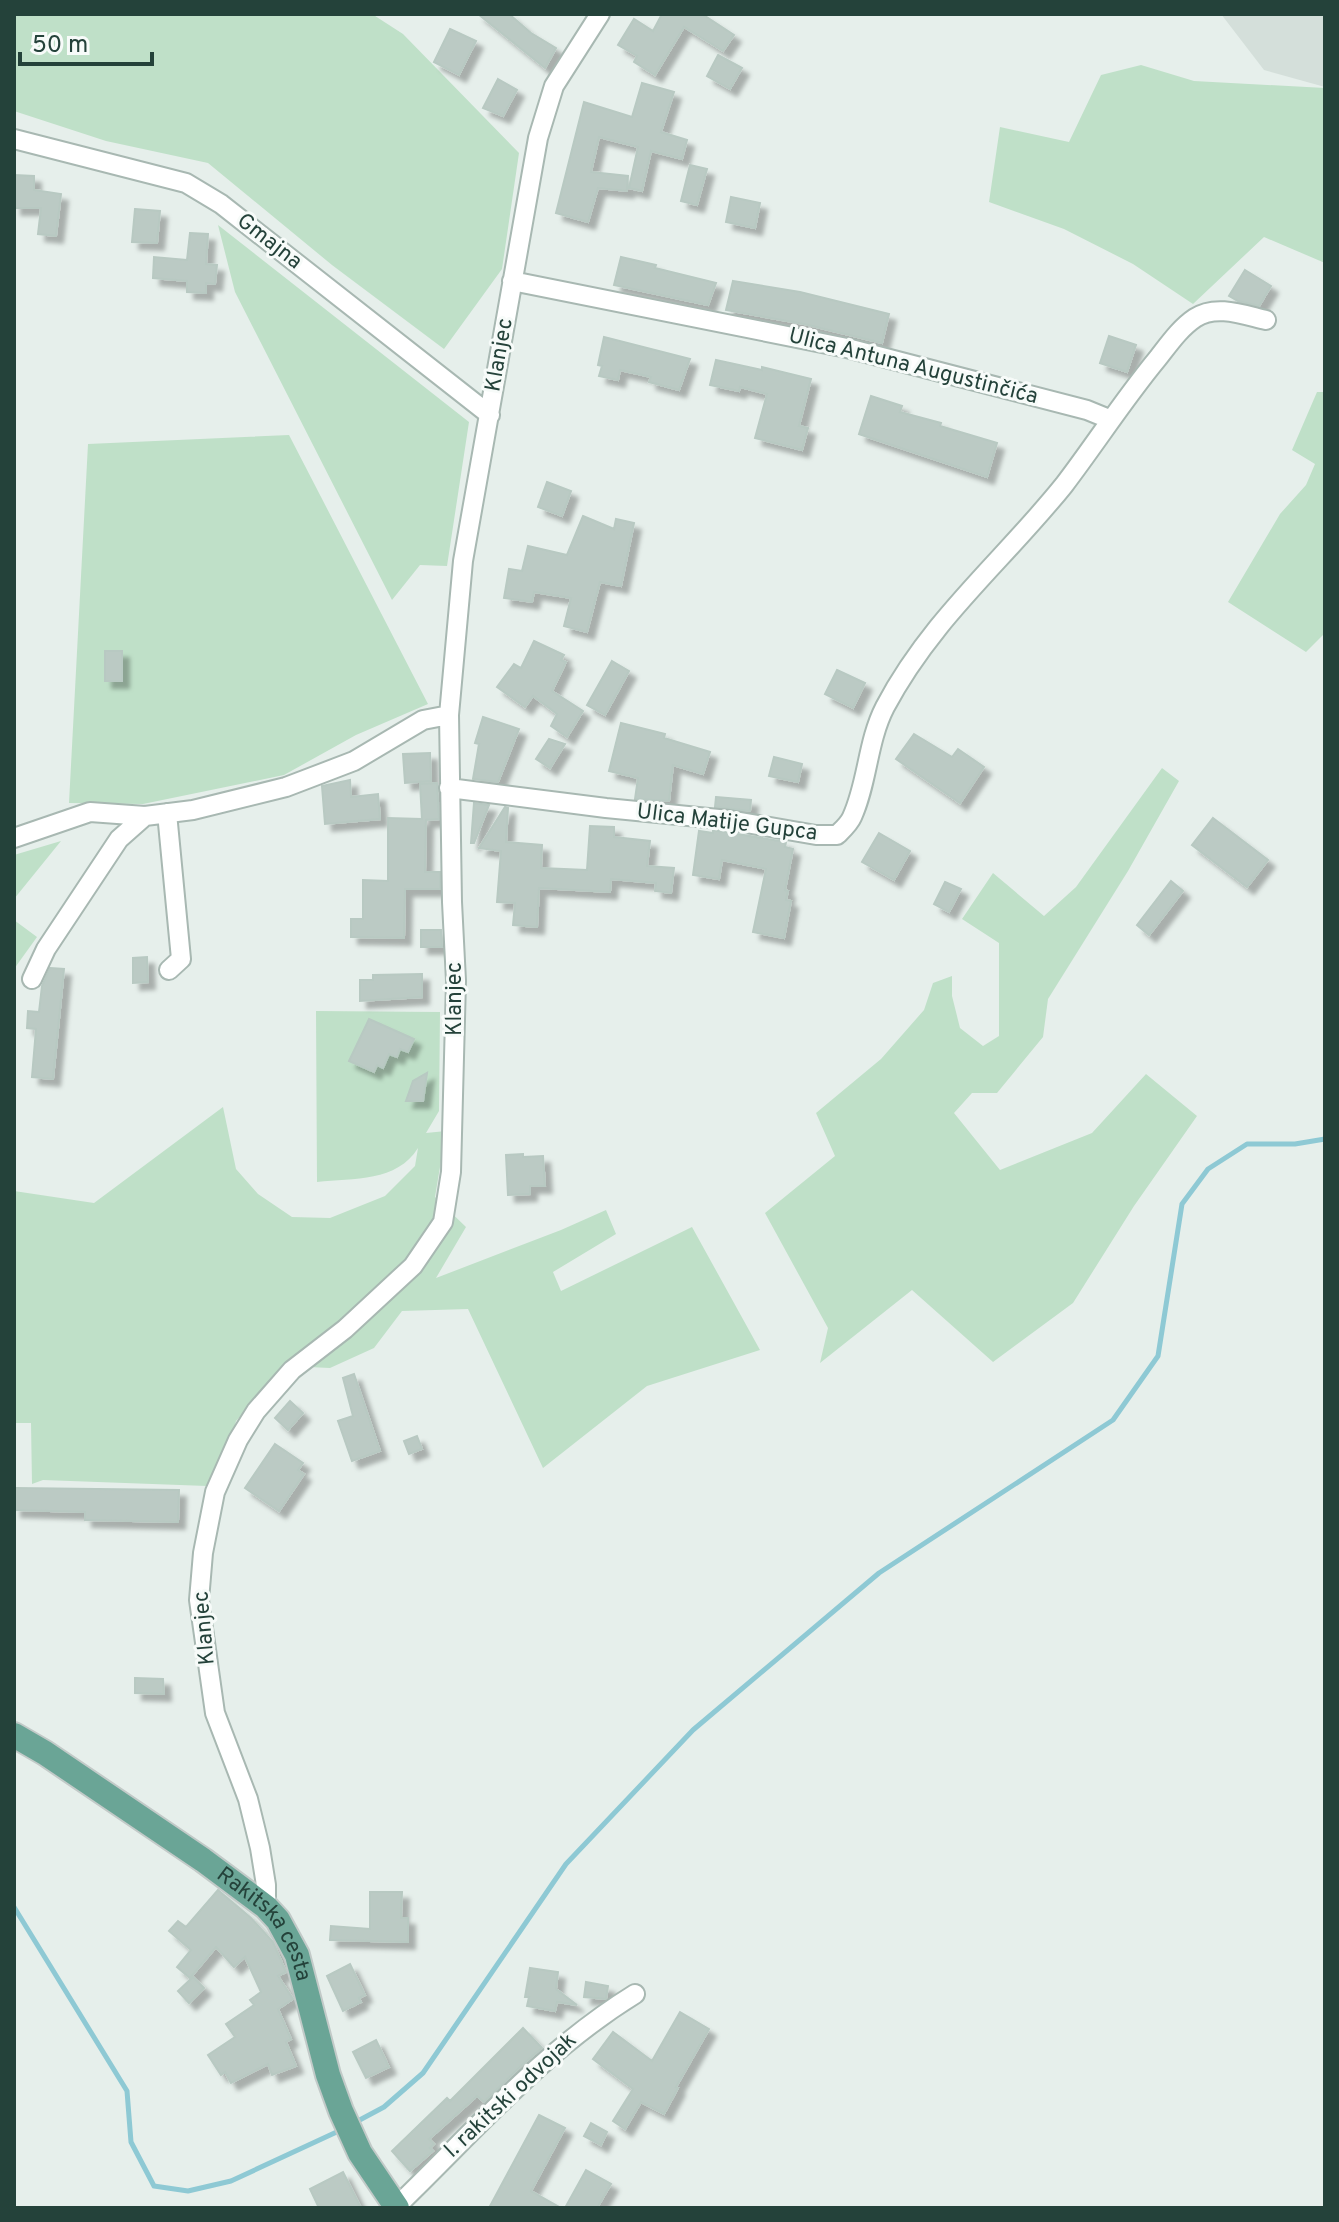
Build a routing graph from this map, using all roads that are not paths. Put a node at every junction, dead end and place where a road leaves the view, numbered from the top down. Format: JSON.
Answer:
{"nodes":[{"id":1,"x":600,"y":14,"type":"edge"},
{"id":2,"x":14,"y":139,"type":"edge"},
{"id":3,"x":512,"y":281,"type":"junction"},
{"id":4,"x":1266,"y":320,"type":"dead end"},
{"id":5,"x":490,"y":415,"type":"junction"},
{"id":6,"x":1109,"y":419,"type":"junction"},
{"id":7,"x":449,"y":715,"type":"junction"},
{"id":8,"x":449,"y":788,"type":"junction"},
{"id":9,"x":167,"y":813,"type":"junction"},
{"id":10,"x":145,"y":816,"type":"junction"},
{"id":11,"x":14,"y":838,"type":"edge"},
{"id":12,"x":169,"y":970,"type":"dead end"},
{"id":13,"x":32,"y":979,"type":"dead end"},
{"id":14,"x":14,"y":1735,"type":"edge"},
{"id":15,"x":266,"y":1907,"type":"junction"},
{"id":16,"x":635,"y":1994,"type":"dead end"},
{"id":17,"x":396,"y":2208,"type":"edge"}],
"edges":[{"from":1,"to":3,"type":"street","name":"Klanjec"},
{"from":2,"to":5,"type":"street","name":"Gmajna"},
{"from":3,"to":5,"type":"street","name":"Klanjec"},
{"from":3,"to":6,"type":"street","name":"Ulica Antuna Augustinčića"},
{"from":4,"to":6,"type":"street"},
{"from":5,"to":7,"type":"street","name":"Klanjec"},
{"from":6,"to":8,"type":"street","name":"Ulica Matije Gupca"},
{"from":7,"to":8,"type":"street","name":"Klanjec"},
{"from":7,"to":9,"type":"street"},
{"from":8,"to":15,"type":"street","name":"Klanjec"},
{"from":9,"to":10,"type":"street"},
{"from":9,"to":12,"type":"street"},
{"from":10,"to":11,"type":"street"},
{"from":10,"to":13,"type":"street"},
{"from":14,"to":15,"type":"main road","name":"Rakitska cesta"},
{"from":15,"to":17,"type":"main road","name":"Rakitska cesta"},
{"from":16,"to":17,"type":"street","name":"I. rakitski odvojak"}]}
